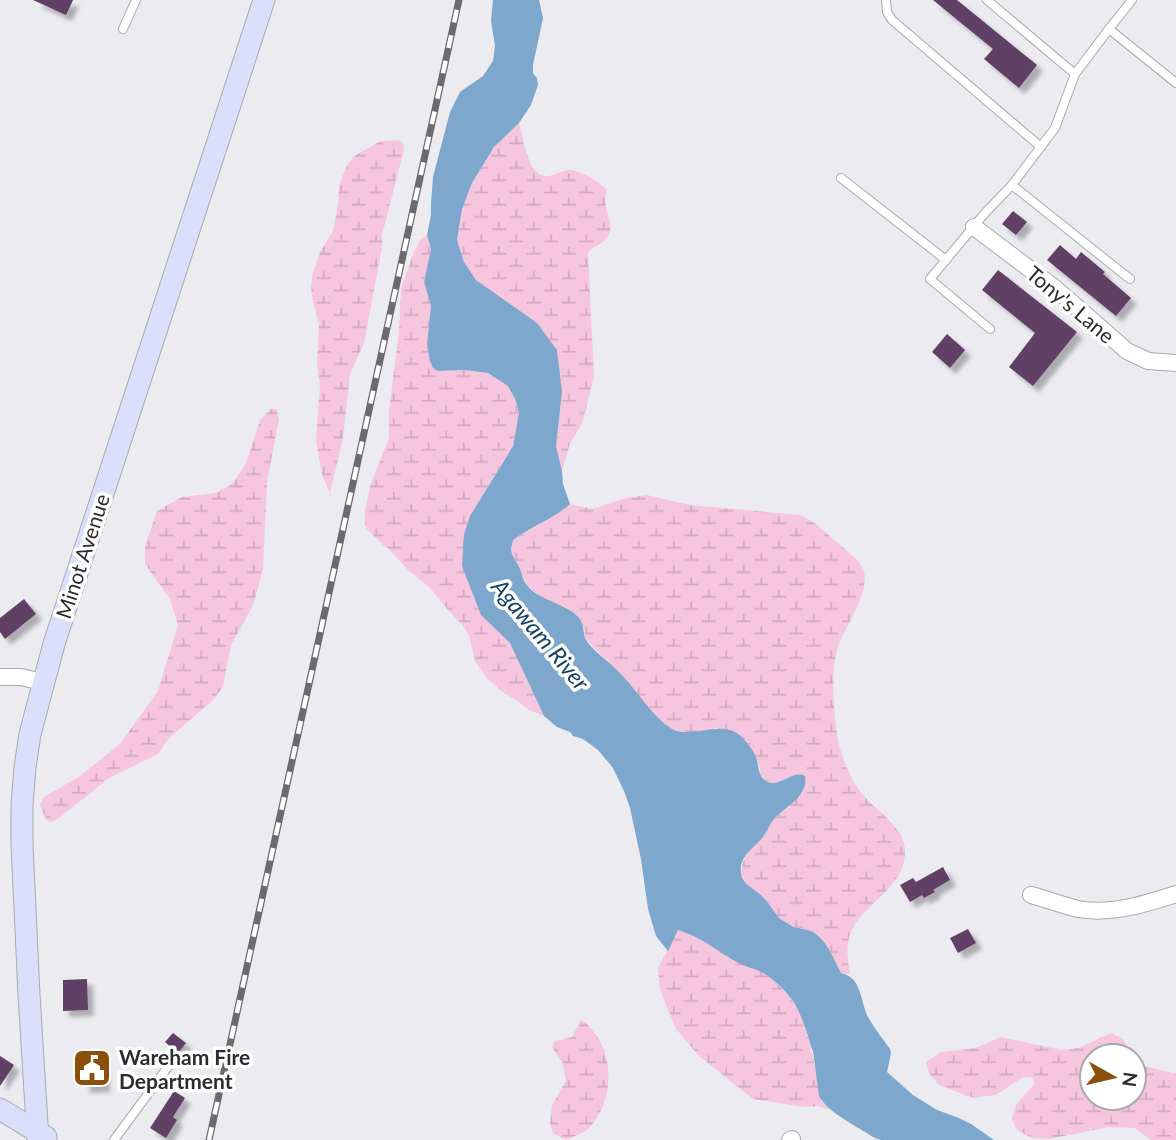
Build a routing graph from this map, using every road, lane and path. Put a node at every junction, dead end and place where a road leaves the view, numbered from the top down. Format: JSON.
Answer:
{"nodes":[{"id":1,"x":136,"y":0,"type":"edge"},
{"id":2,"x":264,"y":0,"type":"edge"},
{"id":3,"x":886,"y":0,"type":"edge"},
{"id":4,"x":987,"y":0,"type":"edge"},
{"id":5,"x":1132,"y":0,"type":"edge"},
{"id":6,"x":123,"y":29,"type":"dead end"},
{"id":7,"x":1109,"y":29,"type":"junction"},
{"id":8,"x":1075,"y":74,"type":"junction"},
{"id":9,"x":1176,"y":83,"type":"edge"},
{"id":10,"x":1041,"y":147,"type":"junction"},
{"id":11,"x":841,"y":178,"type":"dead end"},
{"id":12,"x":1012,"y":185,"type":"junction"},
{"id":13,"x":974,"y":227,"type":"junction"},
{"id":14,"x":946,"y":260,"type":"junction"},
{"id":15,"x":1130,"y":279,"type":"dead end"},
{"id":16,"x":990,"y":329,"type":"dead end"},
{"id":17,"x":1176,"y":363,"type":"edge"},
{"id":18,"x":0,"y":677,"type":"edge"},
{"id":19,"x":43,"y":682,"type":"junction"},
{"id":20,"x":1176,"y":894,"type":"edge"},
{"id":21,"x":1031,"y":895,"type":"dead end"},
{"id":22,"x":170,"y":1063,"type":"dead end"},
{"id":23,"x":0,"y":1109,"type":"edge"},
{"id":24,"x":38,"y":1138,"type":"edge"},
{"id":25,"x":114,"y":1140,"type":"edge"}],
"edges":[{"from":1,"to":6,"type":"lane"},
{"from":2,"to":19,"type":"main road","name":"Minot Avenue"},
{"from":3,"to":10,"type":"lane"},
{"from":4,"to":8,"type":"lane"},
{"from":5,"to":7,"type":"lane"},
{"from":7,"to":8,"type":"lane"},
{"from":7,"to":9,"type":"lane"},
{"from":8,"to":10,"type":"lane"},
{"from":10,"to":12,"type":"lane"},
{"from":11,"to":14,"type":"lane"},
{"from":12,"to":13,"type":"lane"},
{"from":12,"to":15,"type":"lane"},
{"from":13,"to":14,"type":"lane"},
{"from":13,"to":17,"type":"street","name":"Tony's Lane"},
{"from":14,"to":16,"type":"lane"},
{"from":18,"to":19,"type":"street"},
{"from":19,"to":24,"type":"main road","name":"Minot Avenue"},
{"from":20,"to":21,"type":"street"},
{"from":22,"to":25,"type":"lane"},
{"from":23,"to":24,"type":"main road"}]}
